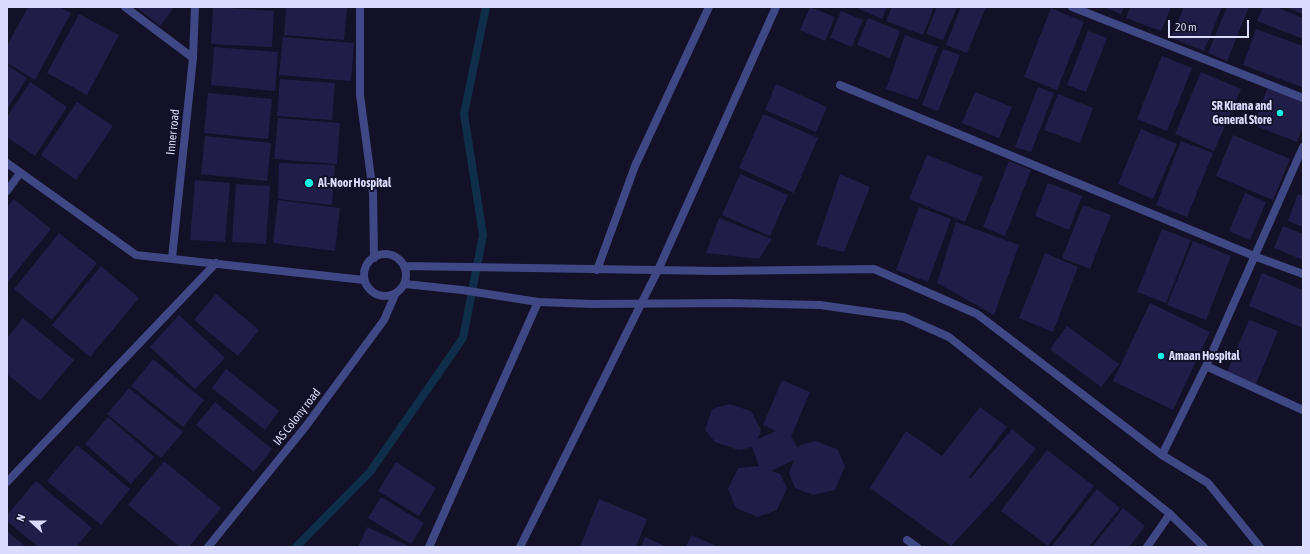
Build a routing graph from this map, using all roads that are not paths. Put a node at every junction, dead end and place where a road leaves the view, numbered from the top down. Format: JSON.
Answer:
{"nodes":[{"id":1,"x":125,"y":7,"type":"edge"},
{"id":2,"x":195,"y":7,"type":"edge"},
{"id":3,"x":360,"y":7,"type":"edge"},
{"id":4,"x":709,"y":7,"type":"edge"},
{"id":5,"x":776,"y":7,"type":"edge"},
{"id":6,"x":1072,"y":7,"type":"edge"},
{"id":7,"x":1084,"y":9,"type":"edge"},
{"id":8,"x":192,"y":58,"type":"junction"},
{"id":9,"x":840,"y":84,"type":"dead end"},
{"id":10,"x":1303,"y":98,"type":"edge"},
{"id":11,"x":1303,"y":147,"type":"edge"},
{"id":12,"x":7,"y":163,"type":"edge"},
{"id":13,"x":20,"y":173,"type":"junction"},
{"id":14,"x":7,"y":191,"type":"edge"},
{"id":15,"x":1254,"y":256,"type":"junction"},
{"id":16,"x":172,"y":258,"type":"junction"},
{"id":17,"x":374,"y":258,"type":"junction"},
{"id":18,"x":216,"y":263,"type":"junction"},
{"id":19,"x":404,"y":266,"type":"junction"},
{"id":20,"x":597,"y":270,"type":"junction"},
{"id":21,"x":658,"y":270,"type":"junction"},
{"id":22,"x":1303,"y":274,"type":"edge"},
{"id":23,"x":364,"y":280,"type":"junction"},
{"id":24,"x":404,"y":284,"type":"junction"},
{"id":25,"x":395,"y":294,"type":"junction"},
{"id":26,"x":538,"y":302,"type":"junction"},
{"id":27,"x":642,"y":304,"type":"junction"},
{"id":28,"x":1206,"y":366,"type":"junction"},
{"id":29,"x":1303,"y":410,"type":"edge"},
{"id":30,"x":1162,"y":455,"type":"junction"},
{"id":31,"x":7,"y":482,"type":"edge"},
{"id":32,"x":1170,"y":514,"type":"junction"},
{"id":33,"x":907,"y":540,"type":"dead end"},
{"id":34,"x":208,"y":547,"type":"edge"},
{"id":35,"x":429,"y":547,"type":"edge"},
{"id":36,"x":520,"y":547,"type":"edge"},
{"id":37,"x":917,"y":547,"type":"edge"},
{"id":38,"x":1147,"y":547,"type":"edge"},
{"id":39,"x":1204,"y":547,"type":"edge"},
{"id":40,"x":1260,"y":547,"type":"edge"}],
"edges":[{"from":1,"to":8,"type":"street"},
{"from":2,"to":8,"type":"street","name":"Inner road"},
{"from":3,"to":17,"type":"street"},
{"from":4,"to":20,"type":"street"},
{"from":5,"to":21,"type":"street"},
{"from":6,"to":7,"type":"street"},
{"from":7,"to":10,"type":"street"},
{"from":8,"to":16,"type":"street","name":"Inner road"},
{"from":9,"to":15,"type":"street"},
{"from":11,"to":15,"type":"street"},
{"from":12,"to":13,"type":"street"},
{"from":13,"to":14,"type":"street"},
{"from":13,"to":16,"type":"street"},
{"from":15,"to":22,"type":"street"},
{"from":15,"to":28,"type":"street"},
{"from":16,"to":18,"type":"street"},
{"from":17,"to":19,"type":"street"},
{"from":17,"to":23,"type":"street"},
{"from":18,"to":23,"type":"street"},
{"from":18,"to":31,"type":"street"},
{"from":19,"to":20,"type":"street"},
{"from":19,"to":24,"type":"street"},
{"from":20,"to":21,"type":"street"},
{"from":21,"to":27,"type":"street"},
{"from":21,"to":30,"type":"street"},
{"from":23,"to":25,"type":"street"},
{"from":24,"to":25,"type":"street"},
{"from":24,"to":26,"type":"street"},
{"from":25,"to":34,"type":"street","name":"IAS Colony road"},
{"from":26,"to":27,"type":"street"},
{"from":26,"to":35,"type":"street"},
{"from":27,"to":32,"type":"street"},
{"from":27,"to":36,"type":"street"},
{"from":28,"to":29,"type":"street"},
{"from":28,"to":30,"type":"street"},
{"from":30,"to":40,"type":"street"},
{"from":32,"to":38,"type":"street"},
{"from":32,"to":39,"type":"street"},
{"from":33,"to":37,"type":"street"}]}
